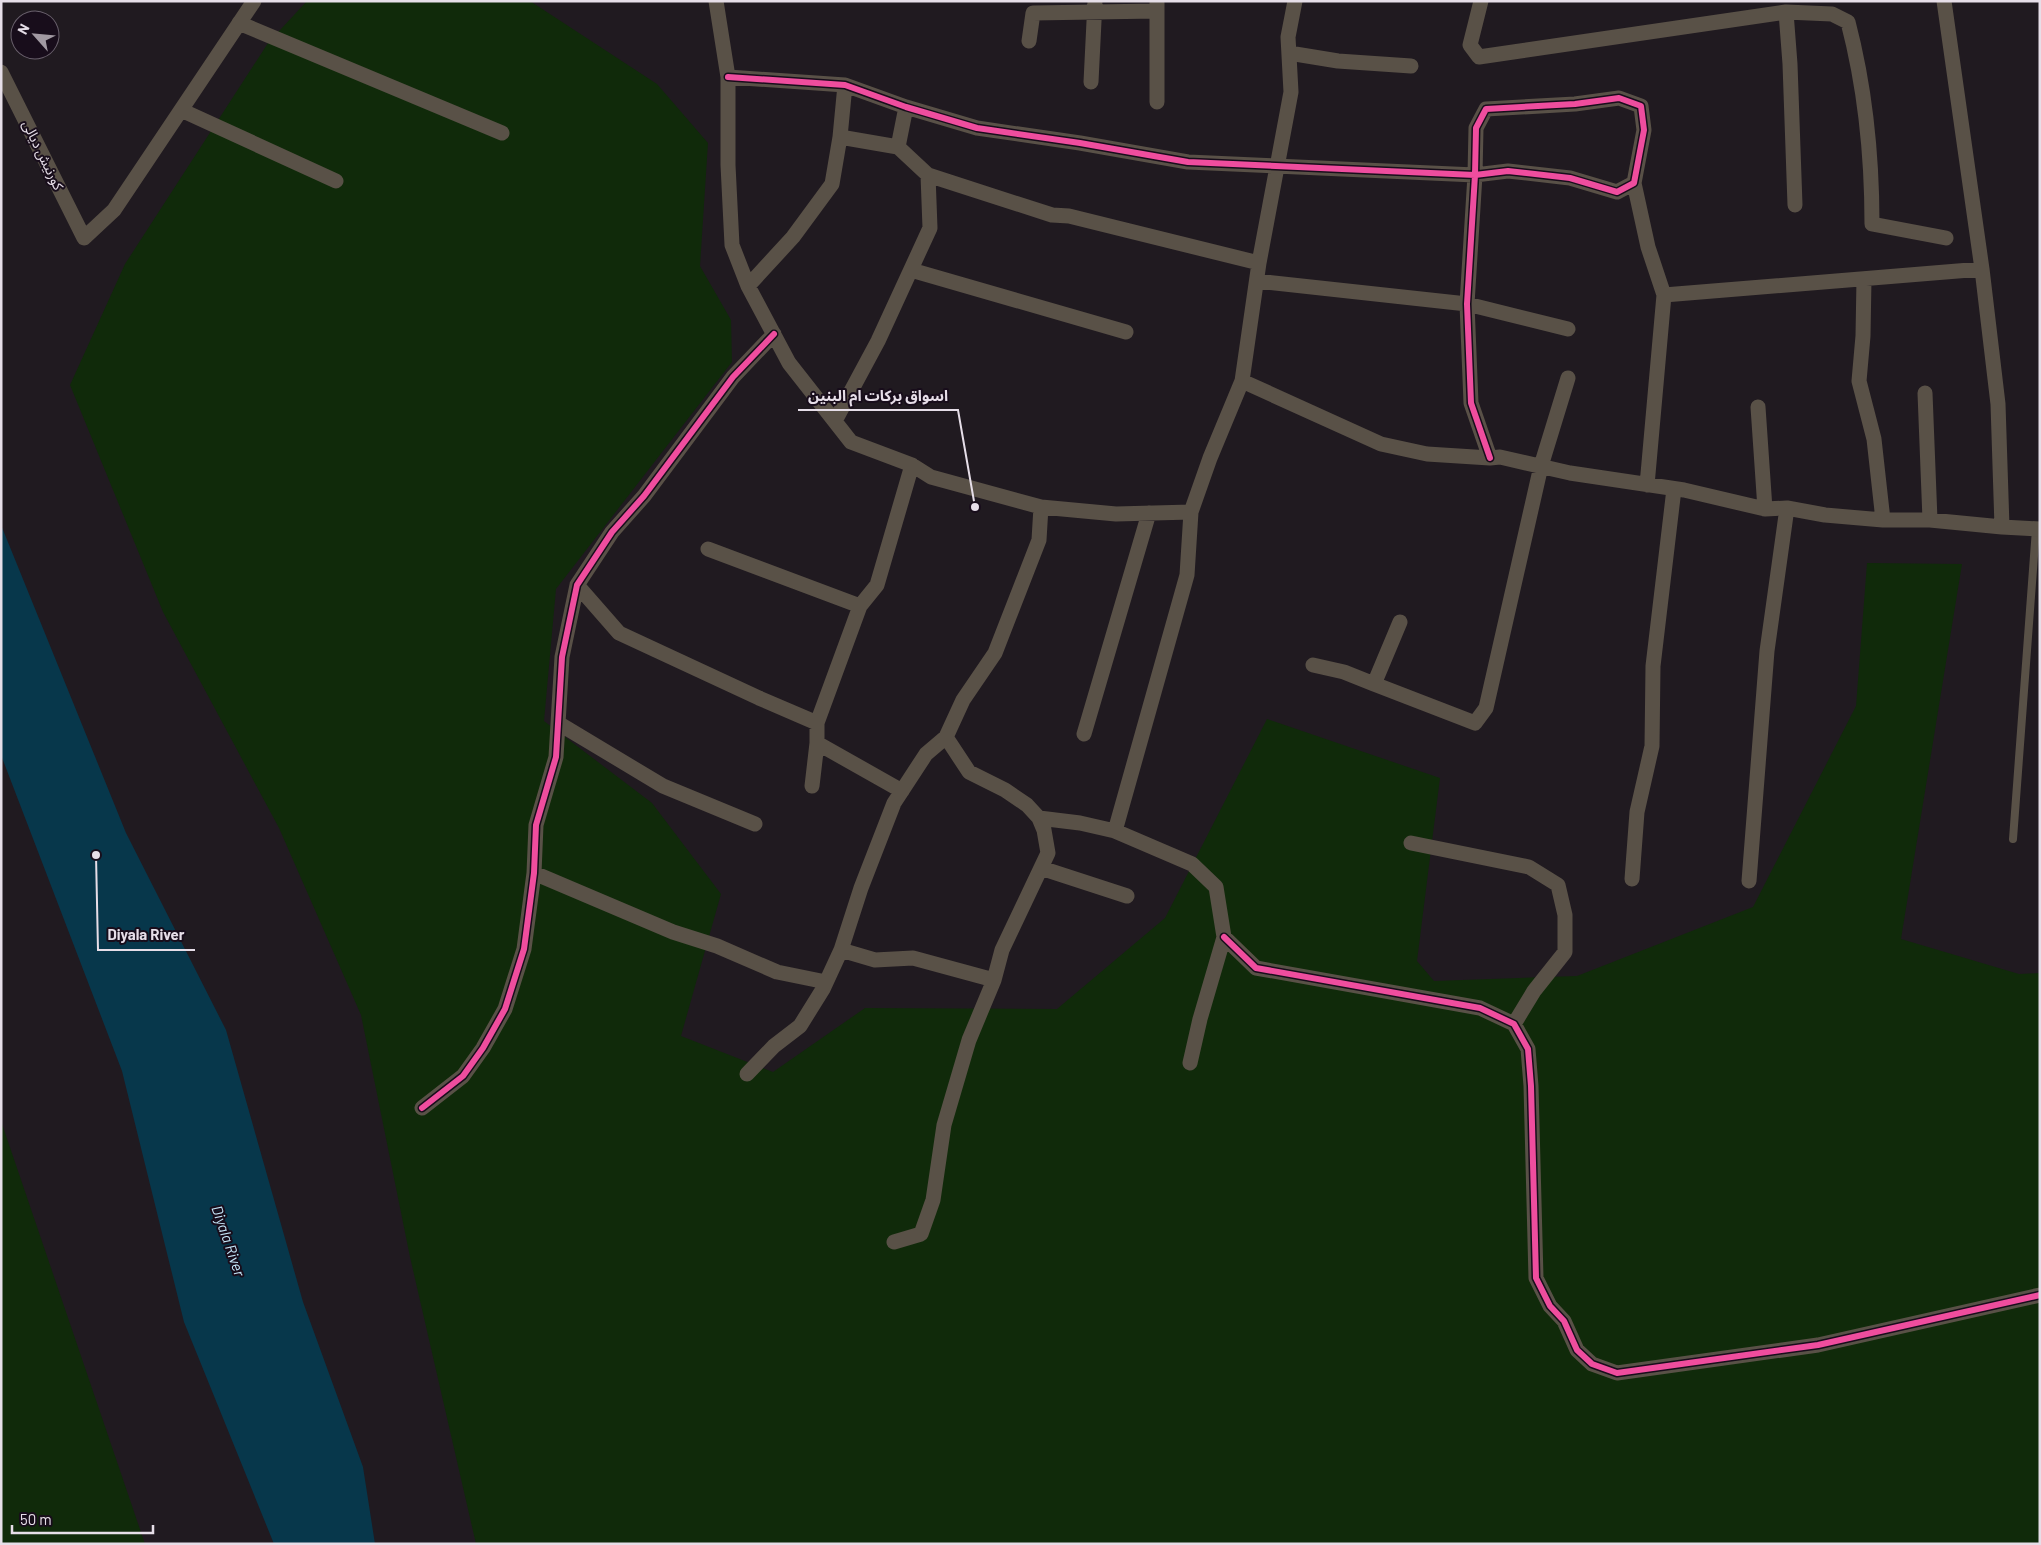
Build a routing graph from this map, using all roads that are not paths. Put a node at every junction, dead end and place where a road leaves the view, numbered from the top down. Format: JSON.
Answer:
{"nodes":[{"id":1,"x":254,"y":1,"type":"edge"},
{"id":2,"x":716,"y":1,"type":"edge"},
{"id":3,"x":1295,"y":1,"type":"edge"},
{"id":4,"x":1481,"y":1,"type":"edge"},
{"id":5,"x":1944,"y":1,"type":"edge"},
{"id":6,"x":1094,"y":6,"type":"edge"},
{"id":7,"x":1156,"y":6,"type":"edge"},
{"id":8,"x":1786,"y":12,"type":"junction"},
{"id":9,"x":240,"y":23,"type":"junction"},
{"id":10,"x":1029,"y":41,"type":"dead end"},
{"id":11,"x":1289,"y":53,"type":"junction"},
{"id":12,"x":1411,"y":66,"type":"dead end"},
{"id":13,"x":1,"y":72,"type":"edge"},
{"id":14,"x":728,"y":77,"type":"junction"},
{"id":15,"x":1091,"y":82,"type":"dead end"},
{"id":16,"x":845,"y":85,"type":"junction"},
{"id":17,"x":1157,"y":102,"type":"dead end"},
{"id":18,"x":906,"y":107,"type":"junction"},
{"id":19,"x":181,"y":110,"type":"junction"},
{"id":20,"x":502,"y":134,"type":"dead end"},
{"id":21,"x":840,"y":137,"type":"junction"},
{"id":22,"x":898,"y":147,"type":"junction"},
{"id":23,"x":1277,"y":166,"type":"junction"},
{"id":24,"x":928,"y":175,"type":"junction"},
{"id":25,"x":1475,"y":175,"type":"junction"},
{"id":26,"x":336,"y":181,"type":"dead end"},
{"id":27,"x":1634,"y":183,"type":"junction"},
{"id":28,"x":1795,"y":205,"type":"dead end"},
{"id":29,"x":1946,"y":238,"type":"dead end"},
{"id":30,"x":1259,"y":264,"type":"junction"},
{"id":31,"x":1982,"y":269,"type":"junction"},
{"id":32,"x":911,"y":270,"type":"junction"},
{"id":33,"x":1864,"y":278,"type":"junction"},
{"id":34,"x":1257,"y":281,"type":"junction"},
{"id":35,"x":748,"y":286,"type":"junction"},
{"id":36,"x":1664,"y":295,"type":"junction"},
{"id":37,"x":1467,"y":304,"type":"junction"},
{"id":38,"x":1568,"y":329,"type":"dead end"},
{"id":39,"x":1126,"y":332,"type":"dead end"},
{"id":40,"x":774,"y":334,"type":"junction"},
{"id":41,"x":1568,"y":378,"type":"dead end"},
{"id":42,"x":1242,"y":381,"type":"junction"},
{"id":43,"x":1925,"y":393,"type":"dead end"},
{"id":44,"x":1758,"y":407,"type":"dead end"},
{"id":45,"x":835,"y":421,"type":"junction"},
{"id":46,"x":1490,"y":458,"type":"junction"},
{"id":47,"x":912,"y":466,"type":"junction"},
{"id":48,"x":1541,"y":466,"type":"junction"},
{"id":49,"x":1647,"y":485,"type":"junction"},
{"id":50,"x":1674,"y":489,"type":"junction"},
{"id":51,"x":1041,"y":507,"type":"junction"},
{"id":52,"x":1786,"y":508,"type":"junction"},
{"id":53,"x":1764,"y":509,"type":"junction"},
{"id":54,"x":1191,"y":512,"type":"junction"},
{"id":55,"x":1149,"y":513,"type":"junction"},
{"id":56,"x":1883,"y":520,"type":"junction"},
{"id":57,"x":1930,"y":520,"type":"junction"},
{"id":58,"x":2002,"y":527,"type":"junction"},
{"id":59,"x":2038,"y":529,"type":"edge"},
{"id":60,"x":708,"y":549,"type":"dead end"},
{"id":61,"x":577,"y":586,"type":"junction"},
{"id":62,"x":860,"y":606,"type":"junction"},
{"id":63,"x":1400,"y":622,"type":"dead end"},
{"id":64,"x":1313,"y":664,"type":"dead end"},
{"id":65,"x":1374,"y":684,"type":"junction"},
{"id":66,"x":558,"y":723,"type":"junction"},
{"id":67,"x":817,"y":723,"type":"junction"},
{"id":68,"x":1084,"y":734,"type":"dead end"},
{"id":69,"x":946,"y":737,"type":"junction"},
{"id":70,"x":817,"y":743,"type":"junction"},
{"id":71,"x":812,"y":786,"type":"dead end"},
{"id":72,"x":902,"y":791,"type":"junction"},
{"id":73,"x":1039,"y":818,"type":"junction"},
{"id":74,"x":755,"y":824,"type":"dead end"},
{"id":75,"x":1115,"y":831,"type":"junction"},
{"id":76,"x":2014,"y":839,"type":"dead end"},
{"id":77,"x":1411,"y":844,"type":"dead end"},
{"id":78,"x":1041,"y":868,"type":"junction"},
{"id":79,"x":534,"y":873,"type":"junction"},
{"id":80,"x":1632,"y":879,"type":"dead end"},
{"id":81,"x":1749,"y":881,"type":"dead end"},
{"id":82,"x":1127,"y":896,"type":"dead end"},
{"id":83,"x":1224,"y":937,"type":"junction"},
{"id":84,"x":841,"y":950,"type":"junction"},
{"id":85,"x":994,"y":980,"type":"junction"},
{"id":86,"x":826,"y":982,"type":"junction"},
{"id":87,"x":1514,"y":1024,"type":"junction"},
{"id":88,"x":1190,"y":1063,"type":"dead end"},
{"id":89,"x":747,"y":1074,"type":"dead end"},
{"id":90,"x":422,"y":1108,"type":"dead end"},
{"id":91,"x":894,"y":1242,"type":"dead end"},
{"id":92,"x":2040,"y":1295,"type":"edge"}],
"edges":[{"from":1,"to":9,"type":"street"},
{"from":2,"to":14,"type":"street"},
{"from":3,"to":11,"type":"street"},
{"from":4,"to":8,"type":"street"},
{"from":5,"to":31,"type":"street"},
{"from":6,"to":7,"type":"street"},
{"from":6,"to":10,"type":"street"},
{"from":6,"to":15,"type":"street"},
{"from":7,"to":17,"type":"street"},
{"from":8,"to":28,"type":"street"},
{"from":8,"to":29,"type":"street"},
{"from":9,"to":19,"type":"street"},
{"from":9,"to":20,"type":"street"},
{"from":11,"to":12,"type":"street"},
{"from":11,"to":23,"type":"street"},
{"from":13,"to":19,"type":"street","name":"كورنيش ديالى"},
{"from":14,"to":16,"type":"street"},
{"from":14,"to":35,"type":"street"},
{"from":16,"to":18,"type":"street"},
{"from":16,"to":21,"type":"street"},
{"from":18,"to":22,"type":"street"},
{"from":18,"to":23,"type":"street"},
{"from":19,"to":26,"type":"street"},
{"from":21,"to":22,"type":"street"},
{"from":21,"to":35,"type":"street"},
{"from":22,"to":24,"type":"street"},
{"from":23,"to":25,"type":"street"},
{"from":23,"to":30,"type":"street"},
{"from":24,"to":30,"type":"street"},
{"from":24,"to":32,"type":"street"},
{"from":25,"to":27,"type":"street"},
{"from":25,"to":27,"type":"street"},
{"from":25,"to":37,"type":"street"},
{"from":27,"to":36,"type":"street"},
{"from":30,"to":34,"type":"street"},
{"from":31,"to":33,"type":"street"},
{"from":31,"to":58,"type":"street"},
{"from":32,"to":39,"type":"street"},
{"from":32,"to":45,"type":"street"},
{"from":33,"to":36,"type":"street"},
{"from":33,"to":56,"type":"street"},
{"from":34,"to":37,"type":"street"},
{"from":34,"to":42,"type":"street"},
{"from":35,"to":40,"type":"street"},
{"from":36,"to":49,"type":"street"},
{"from":37,"to":38,"type":"street"},
{"from":37,"to":46,"type":"street"},
{"from":40,"to":45,"type":"street"},
{"from":40,"to":61,"type":"street"},
{"from":41,"to":48,"type":"street"},
{"from":42,"to":46,"type":"street"},
{"from":42,"to":54,"type":"street"},
{"from":43,"to":57,"type":"street"},
{"from":44,"to":53,"type":"street"},
{"from":45,"to":47,"type":"street"},
{"from":46,"to":48,"type":"street"},
{"from":47,"to":51,"type":"street"},
{"from":47,"to":62,"type":"street"},
{"from":48,"to":49,"type":"street"},
{"from":48,"to":65,"type":"street"},
{"from":49,"to":50,"type":"street"},
{"from":50,"to":53,"type":"street"},
{"from":50,"to":80,"type":"street"},
{"from":51,"to":55,"type":"street"},
{"from":51,"to":69,"type":"street"},
{"from":52,"to":53,"type":"street"},
{"from":52,"to":56,"type":"street"},
{"from":52,"to":81,"type":"street"},
{"from":54,"to":55,"type":"street"},
{"from":54,"to":75,"type":"street"},
{"from":55,"to":68,"type":"street"},
{"from":56,"to":57,"type":"street"},
{"from":57,"to":58,"type":"street"},
{"from":58,"to":59,"type":"street"},
{"from":59,"to":76,"type":"lane"},
{"from":60,"to":62,"type":"street"},
{"from":61,"to":66,"type":"street"},
{"from":61,"to":67,"type":"street"},
{"from":62,"to":67,"type":"street"},
{"from":63,"to":65,"type":"street"},
{"from":64,"to":65,"type":"street"},
{"from":66,"to":74,"type":"street"},
{"from":66,"to":79,"type":"street"},
{"from":67,"to":70,"type":"street"},
{"from":69,"to":72,"type":"street"},
{"from":69,"to":73,"type":"street"},
{"from":70,"to":71,"type":"street"},
{"from":70,"to":72,"type":"street"},
{"from":72,"to":84,"type":"street"},
{"from":73,"to":75,"type":"street"},
{"from":73,"to":78,"type":"street"},
{"from":75,"to":83,"type":"street"},
{"from":77,"to":87,"type":"street"},
{"from":78,"to":82,"type":"street"},
{"from":78,"to":85,"type":"street"},
{"from":79,"to":86,"type":"street"},
{"from":79,"to":90,"type":"street"},
{"from":83,"to":87,"type":"street"},
{"from":83,"to":88,"type":"street"},
{"from":84,"to":85,"type":"street"},
{"from":84,"to":86,"type":"street"},
{"from":85,"to":91,"type":"street"},
{"from":86,"to":89,"type":"street"},
{"from":87,"to":92,"type":"street"}]}
